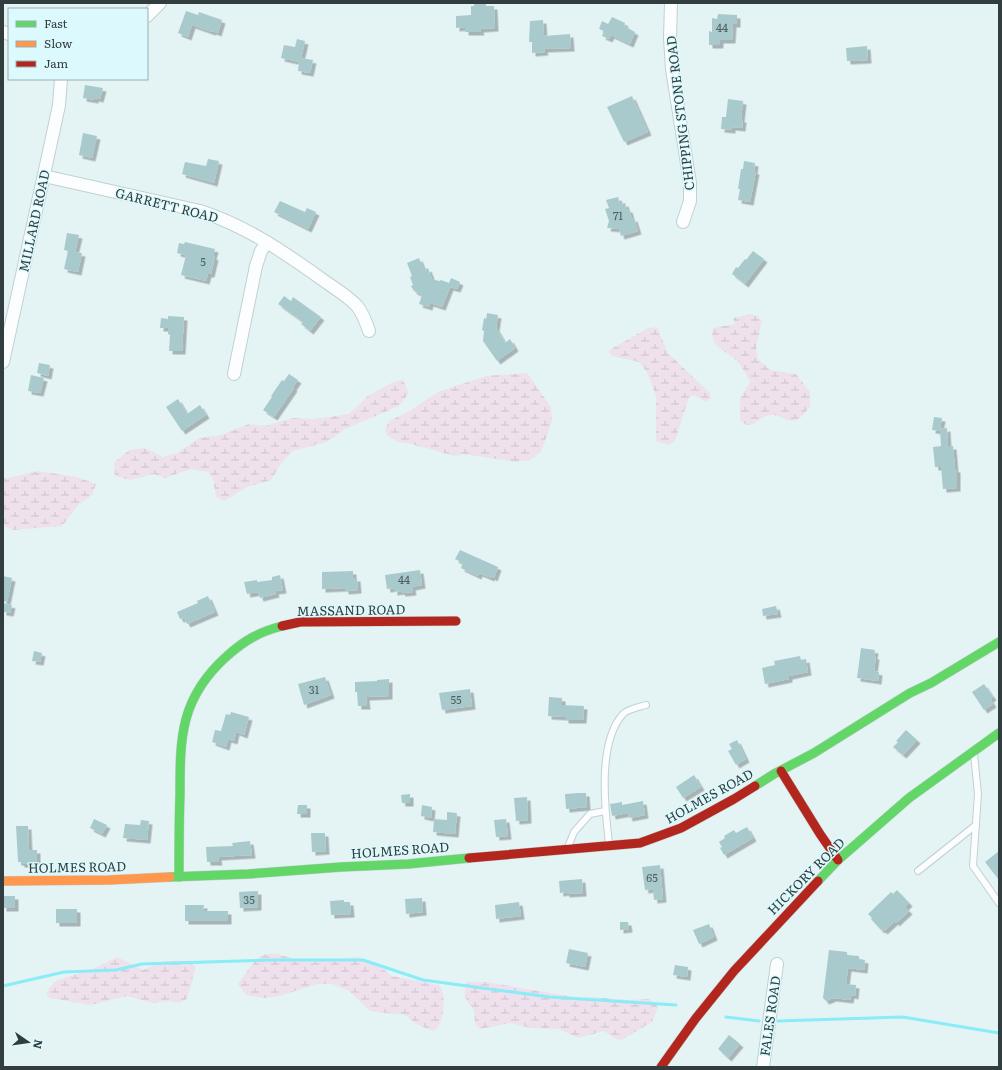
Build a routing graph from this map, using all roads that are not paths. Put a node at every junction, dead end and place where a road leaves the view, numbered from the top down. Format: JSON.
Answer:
{"nodes":[{"id":1,"x":160,"y":3,"type":"edge"},
{"id":2,"x":671,"y":3,"type":"edge"},
{"id":3,"x":148,"y":15,"type":"edge"},
{"id":4,"x":61,"y":80,"type":"edge"},
{"id":5,"x":44,"y":176,"type":"junction"},
{"id":6,"x":683,"y":222,"type":"dead end"},
{"id":7,"x":267,"y":242,"type":"junction"},
{"id":8,"x":369,"y":331,"type":"dead end"},
{"id":9,"x":3,"y":362,"type":"edge"},
{"id":10,"x":234,"y":374,"type":"dead end"},
{"id":11,"x":456,"y":621,"type":"dead end"},
{"id":12,"x":999,"y":642,"type":"edge"},
{"id":13,"x":646,"y":705,"type":"dead end"},
{"id":14,"x":999,"y":734,"type":"edge"},
{"id":15,"x":974,"y":752,"type":"junction"},
{"id":16,"x":780,"y":771,"type":"junction"},
{"id":17,"x":605,"y":811,"type":"junction"},
{"id":18,"x":976,"y":825,"type":"junction"},
{"id":19,"x":609,"y":846,"type":"junction"},
{"id":20,"x":567,"y":850,"type":"junction"},
{"id":21,"x":838,"y":860,"type":"junction"},
{"id":22,"x":918,"y":871,"type":"dead end"},
{"id":23,"x":179,"y":877,"type":"junction"},
{"id":24,"x":3,"y":881,"type":"edge"},
{"id":25,"x":999,"y":903,"type":"edge"},
{"id":26,"x":777,"y":964,"type":"dead end"},
{"id":27,"x":661,"y":1067,"type":"edge"},
{"id":28,"x":763,"y":1067,"type":"edge"}],
"edges":[{"from":1,"to":3,"type":"street"},
{"from":2,"to":6,"type":"street","name":"CHIPPING STONE ROAD"},
{"from":4,"to":5,"type":"street","name":"MILLARD ROAD"},
{"from":5,"to":7,"type":"street","name":"GARRETT ROAD"},
{"from":5,"to":9,"type":"street","name":"MILLARD ROAD"},
{"from":7,"to":8,"type":"street","name":"GARRETT ROAD"},
{"from":7,"to":10,"type":"street"},
{"from":11,"to":23,"type":"street","name":"MASSAND ROAD"},
{"from":12,"to":16,"type":"street","name":"HOLMES ROAD"},
{"from":13,"to":17,"type":"lane"},
{"from":14,"to":15,"type":"street","name":"HICKORY ROAD"},
{"from":15,"to":18,"type":"lane"},
{"from":15,"to":21,"type":"street","name":"HICKORY ROAD"},
{"from":16,"to":19,"type":"street","name":"HOLMES ROAD"},
{"from":16,"to":21,"type":"street"},
{"from":17,"to":19,"type":"lane"},
{"from":17,"to":20,"type":"lane"},
{"from":18,"to":22,"type":"lane"},
{"from":18,"to":25,"type":"lane"},
{"from":19,"to":20,"type":"street","name":"HOLMES ROAD"},
{"from":20,"to":23,"type":"street","name":"HOLMES ROAD"},
{"from":21,"to":27,"type":"street","name":"HICKORY ROAD"},
{"from":23,"to":24,"type":"street","name":"HOLMES ROAD"},
{"from":26,"to":28,"type":"street","name":"FALES ROAD"}]}
